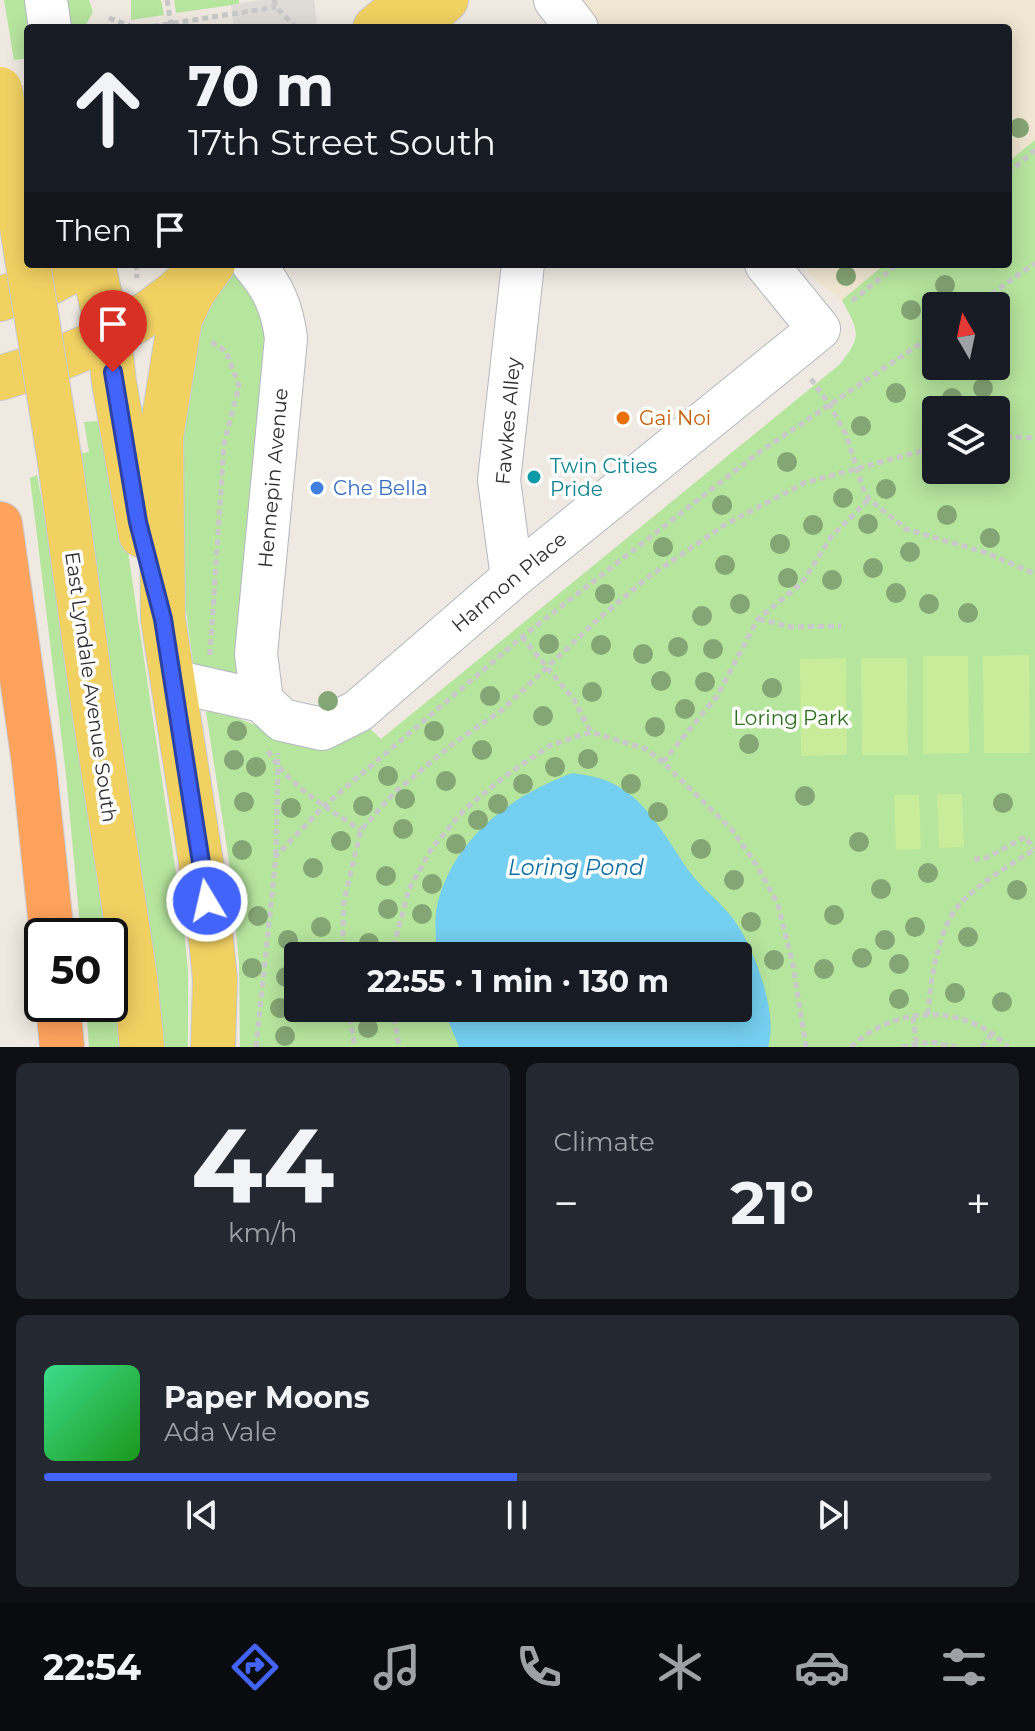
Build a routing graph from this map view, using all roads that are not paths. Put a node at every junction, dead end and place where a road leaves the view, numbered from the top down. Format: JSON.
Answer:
{"nodes":[{"id":1,"x":46,"y":0,"type":"edge"},
{"id":2,"x":409,"y":0,"type":"edge"},
{"id":3,"x":446,"y":0,"type":"edge"},
{"id":4,"x":555,"y":0,"type":"edge"},
{"id":5,"x":49,"y":24,"type":"edge"},
{"id":6,"x":380,"y":24,"type":"edge"},
{"id":7,"x":419,"y":24,"type":"edge"},
{"id":8,"x":574,"y":24,"type":"edge"},
{"id":9,"x":0,"y":89,"type":"edge"},
{"id":10,"x":24,"y":239,"type":"edge"},
{"id":11,"x":29,"y":268,"type":"edge"},
{"id":12,"x":201,"y":268,"type":"edge"},
{"id":13,"x":210,"y":268,"type":"edge"},
{"id":14,"x":256,"y":268,"type":"edge"},
{"id":15,"x":523,"y":268,"type":"edge"},
{"id":16,"x":769,"y":268,"type":"edge"},
{"id":17,"x":97,"y":291,"type":"edge"},
{"id":18,"x":0,"y":299,"type":"edge"},
{"id":19,"x":0,"y":378,"type":"edge"},
{"id":20,"x":0,"y":524,"type":"edge"},
{"id":21,"x":512,"y":578,"type":"junction"},
{"id":22,"x":163,"y":619,"type":"junction"},
{"id":23,"x":173,"y":681,"type":"junction"},
{"id":24,"x":262,"y":701,"type":"junction"},
{"id":25,"x":50,"y":918,"type":"edge"},
{"id":26,"x":60,"y":1022,"type":"edge"},
{"id":27,"x":62,"y":1047,"type":"edge"},
{"id":28,"x":142,"y":1047,"type":"edge"},
{"id":29,"x":213,"y":1047,"type":"edge"}],
"edges":[{"from":1,"to":5,"type":"street"},
{"from":2,"to":6,"type":"main road"},
{"from":3,"to":7,"type":"main road"},
{"from":4,"to":8,"type":"street"},
{"from":9,"to":10,"type":"main road","name":"East Lyndale Avenue South","bridge":true},
{"from":11,"to":28,"type":"main road","name":"East Lyndale Avenue South","bridge":true},
{"from":12,"to":17,"type":"main road"},
{"from":13,"to":22,"type":"main road"},
{"from":14,"to":24,"type":"street","name":"Hennepin Avenue"},
{"from":15,"to":21,"type":"street","name":"Fawkes Alley"},
{"from":16,"to":21,"type":"street","name":"Harmon Place"},
{"from":17,"to":18,"type":"main road"},
{"from":17,"to":19,"type":"main road"},
{"from":17,"to":22,"type":"main road"},
{"from":20,"to":25,"type":"highway"},
{"from":21,"to":24,"type":"street","name":"Harmon Place"},
{"from":22,"to":23,"type":"main road"},
{"from":23,"to":24,"type":"street","name":"Harmon Place"},
{"from":23,"to":29,"type":"main road"},
{"from":26,"to":27,"type":"highway"}]}
